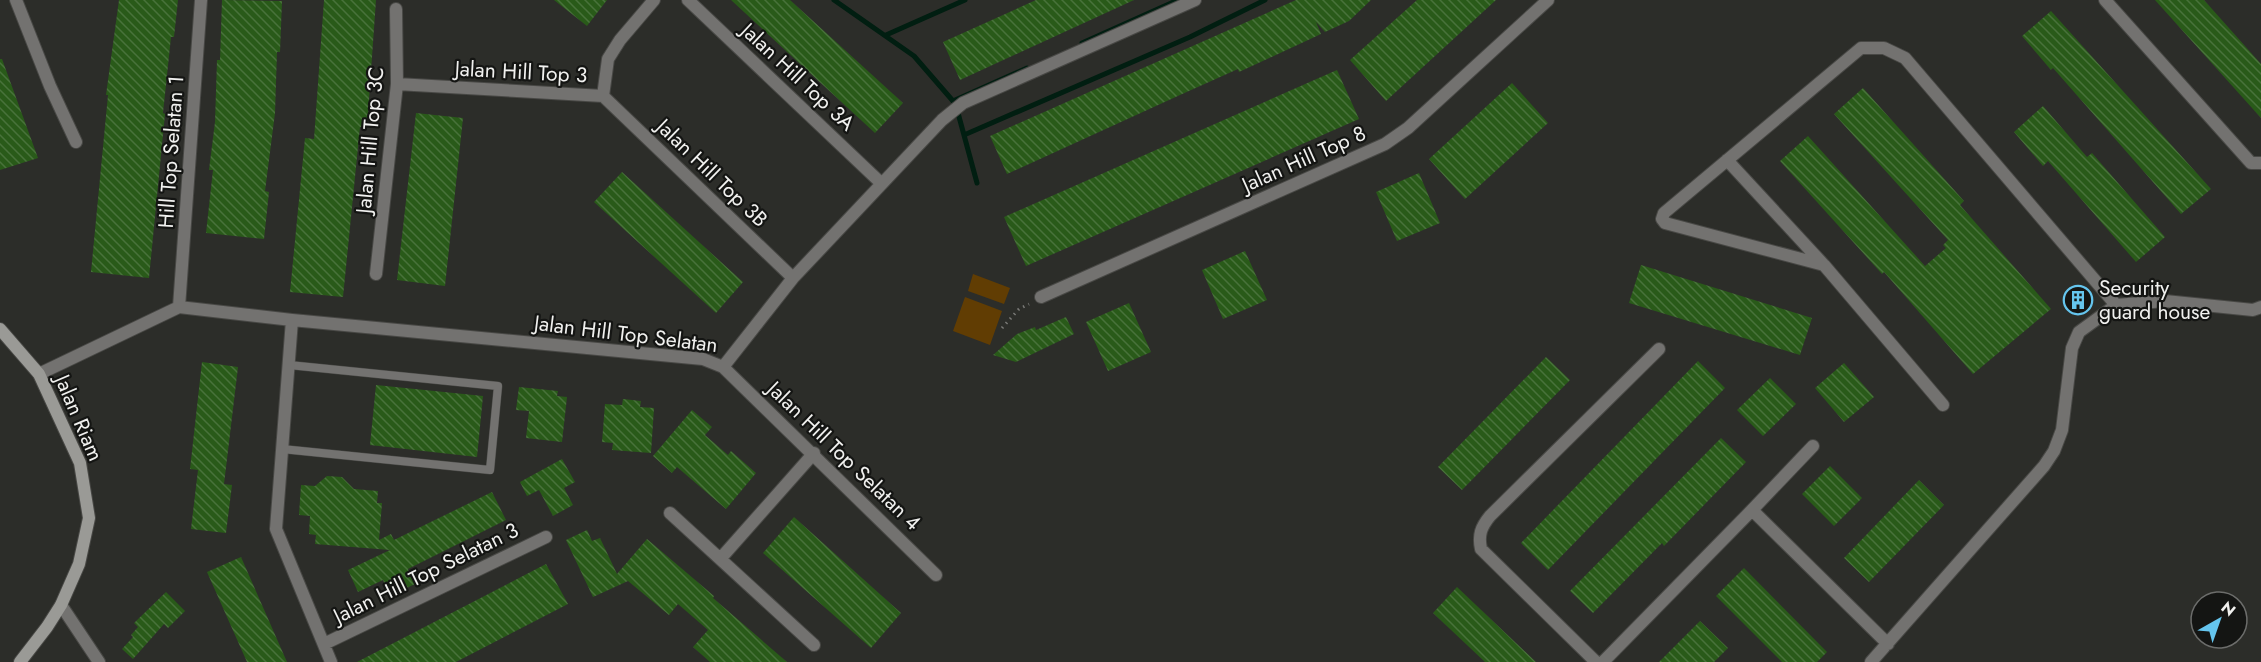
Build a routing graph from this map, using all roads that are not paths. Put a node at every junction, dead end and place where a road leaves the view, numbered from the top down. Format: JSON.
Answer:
{"nodes":[{"id":1,"x":16,"y":0,"type":"edge"},
{"id":2,"x":201,"y":0,"type":"edge"},
{"id":3,"x":654,"y":0,"type":"edge"},
{"id":4,"x":688,"y":0,"type":"edge"},
{"id":5,"x":1195,"y":0,"type":"edge"},
{"id":6,"x":1548,"y":0,"type":"edge"},
{"id":7,"x":2105,"y":0,"type":"edge"},
{"id":8,"x":396,"y":9,"type":"dead end"},
{"id":9,"x":397,"y":84,"type":"junction"},
{"id":10,"x":603,"y":96,"type":"junction"},
{"id":11,"x":76,"y":142,"type":"dead end"},
{"id":12,"x":1727,"y":160,"type":"junction"},
{"id":13,"x":2261,"y":163,"type":"edge"},
{"id":14,"x":881,"y":183,"type":"junction"},
{"id":15,"x":1824,"y":265,"type":"junction"},
{"id":16,"x":376,"y":274,"type":"dead end"},
{"id":17,"x":793,"y":278,"type":"junction"},
{"id":18,"x":1041,"y":297,"type":"road end"},
{"id":19,"x":2116,"y":305,"type":"junction"},
{"id":20,"x":179,"y":307,"type":"junction"},
{"id":21,"x":2261,"y":307,"type":"edge"},
{"id":22,"x":292,"y":320,"type":"junction"},
{"id":23,"x":0,"y":329,"type":"edge"},
{"id":24,"x":1659,"y":349,"type":"dead end"},
{"id":25,"x":289,"y":365,"type":"junction"},
{"id":26,"x":723,"y":366,"type":"junction"},
{"id":27,"x":39,"y":374,"type":"junction"},
{"id":28,"x":1943,"y":405,"type":"dead end"},
{"id":29,"x":1813,"y":446,"type":"dead end"},
{"id":30,"x":282,"y":449,"type":"junction"},
{"id":31,"x":814,"y":453,"type":"junction"},
{"id":32,"x":1752,"y":510,"type":"junction"},
{"id":33,"x":670,"y":513,"type":"dead end"},
{"id":34,"x":546,"y":537,"type":"dead end"},
{"id":35,"x":721,"y":558,"type":"junction"},
{"id":36,"x":936,"y":574,"type":"dead end"},
{"id":37,"x":61,"y":605,"type":"junction"},
{"id":38,"x":324,"y":644,"type":"junction"},
{"id":39,"x":1888,"y":644,"type":"junction"},
{"id":40,"x":814,"y":645,"type":"dead end"},
{"id":41,"x":20,"y":662,"type":"edge"},
{"id":42,"x":99,"y":662,"type":"edge"},
{"id":43,"x":331,"y":662,"type":"edge"},
{"id":44,"x":1596,"y":662,"type":"edge"},
{"id":45,"x":1603,"y":662,"type":"edge"},
{"id":46,"x":1871,"y":662,"type":"edge"}],
"edges":[{"from":1,"to":11,"type":"street"},
{"from":2,"to":20,"type":"street","name":"Hill Top Selatan 1"},
{"from":3,"to":10,"type":"street","name":"Jalan Hill Top 3"},
{"from":4,"to":14,"type":"street","name":"Jalan Hill Top 3A"},
{"from":5,"to":14,"type":"street","name":"Jalan Hill Top Selatan"},
{"from":6,"to":18,"type":"street","name":"Jalan Hill Top 8"},
{"from":7,"to":13,"type":"street"},
{"from":8,"to":9,"type":"street","name":"Jalan Hill Top 3C"},
{"from":9,"to":10,"type":"street","name":"Jalan Hill Top 3"},
{"from":9,"to":16,"type":"street","name":"Jalan Hill Top 3C"},
{"from":10,"to":17,"type":"street","name":"Jalan Hill Top 3B"},
{"from":12,"to":15,"type":"street"},
{"from":12,"to":15,"type":"street"},
{"from":12,"to":19,"type":"street"},
{"from":14,"to":17,"type":"street","name":"Jalan Hill Top Selatan"},
{"from":15,"to":28,"type":"street"},
{"from":17,"to":26,"type":"street","name":"Jalan Hill Top Selatan"},
{"from":19,"to":21,"type":"street"},
{"from":19,"to":39,"type":"street"},
{"from":20,"to":22,"type":"street","name":"Jalan Hill Top Selatan"},
{"from":20,"to":27,"type":"street"},
{"from":22,"to":25,"type":"street"},
{"from":22,"to":26,"type":"street","name":"Jalan Hill Top Selatan"},
{"from":23,"to":27,"type":"main road","name":"Jalan Riam"},
{"from":24,"to":44,"type":"street"},
{"from":25,"to":30,"type":"street"},
{"from":25,"to":30,"type":"lane"},
{"from":26,"to":31,"type":"street","name":"Jalan Hill Top Selatan 4"},
{"from":27,"to":37,"type":"main road","name":"Jalan Riam"},
{"from":29,"to":32,"type":"street"},
{"from":30,"to":38,"type":"street"},
{"from":31,"to":35,"type":"street"},
{"from":31,"to":36,"type":"street","name":"Jalan Hill Top Selatan 4"},
{"from":32,"to":39,"type":"street"},
{"from":32,"to":45,"type":"street"},
{"from":33,"to":35,"type":"street"},
{"from":34,"to":38,"type":"street","name":"Jalan Hill Top Selatan 3"},
{"from":35,"to":40,"type":"street"},
{"from":37,"to":41,"type":"main road","name":"Jalan Riam"},
{"from":37,"to":42,"type":"street"},
{"from":38,"to":43,"type":"street"},
{"from":39,"to":46,"type":"street"}]}
